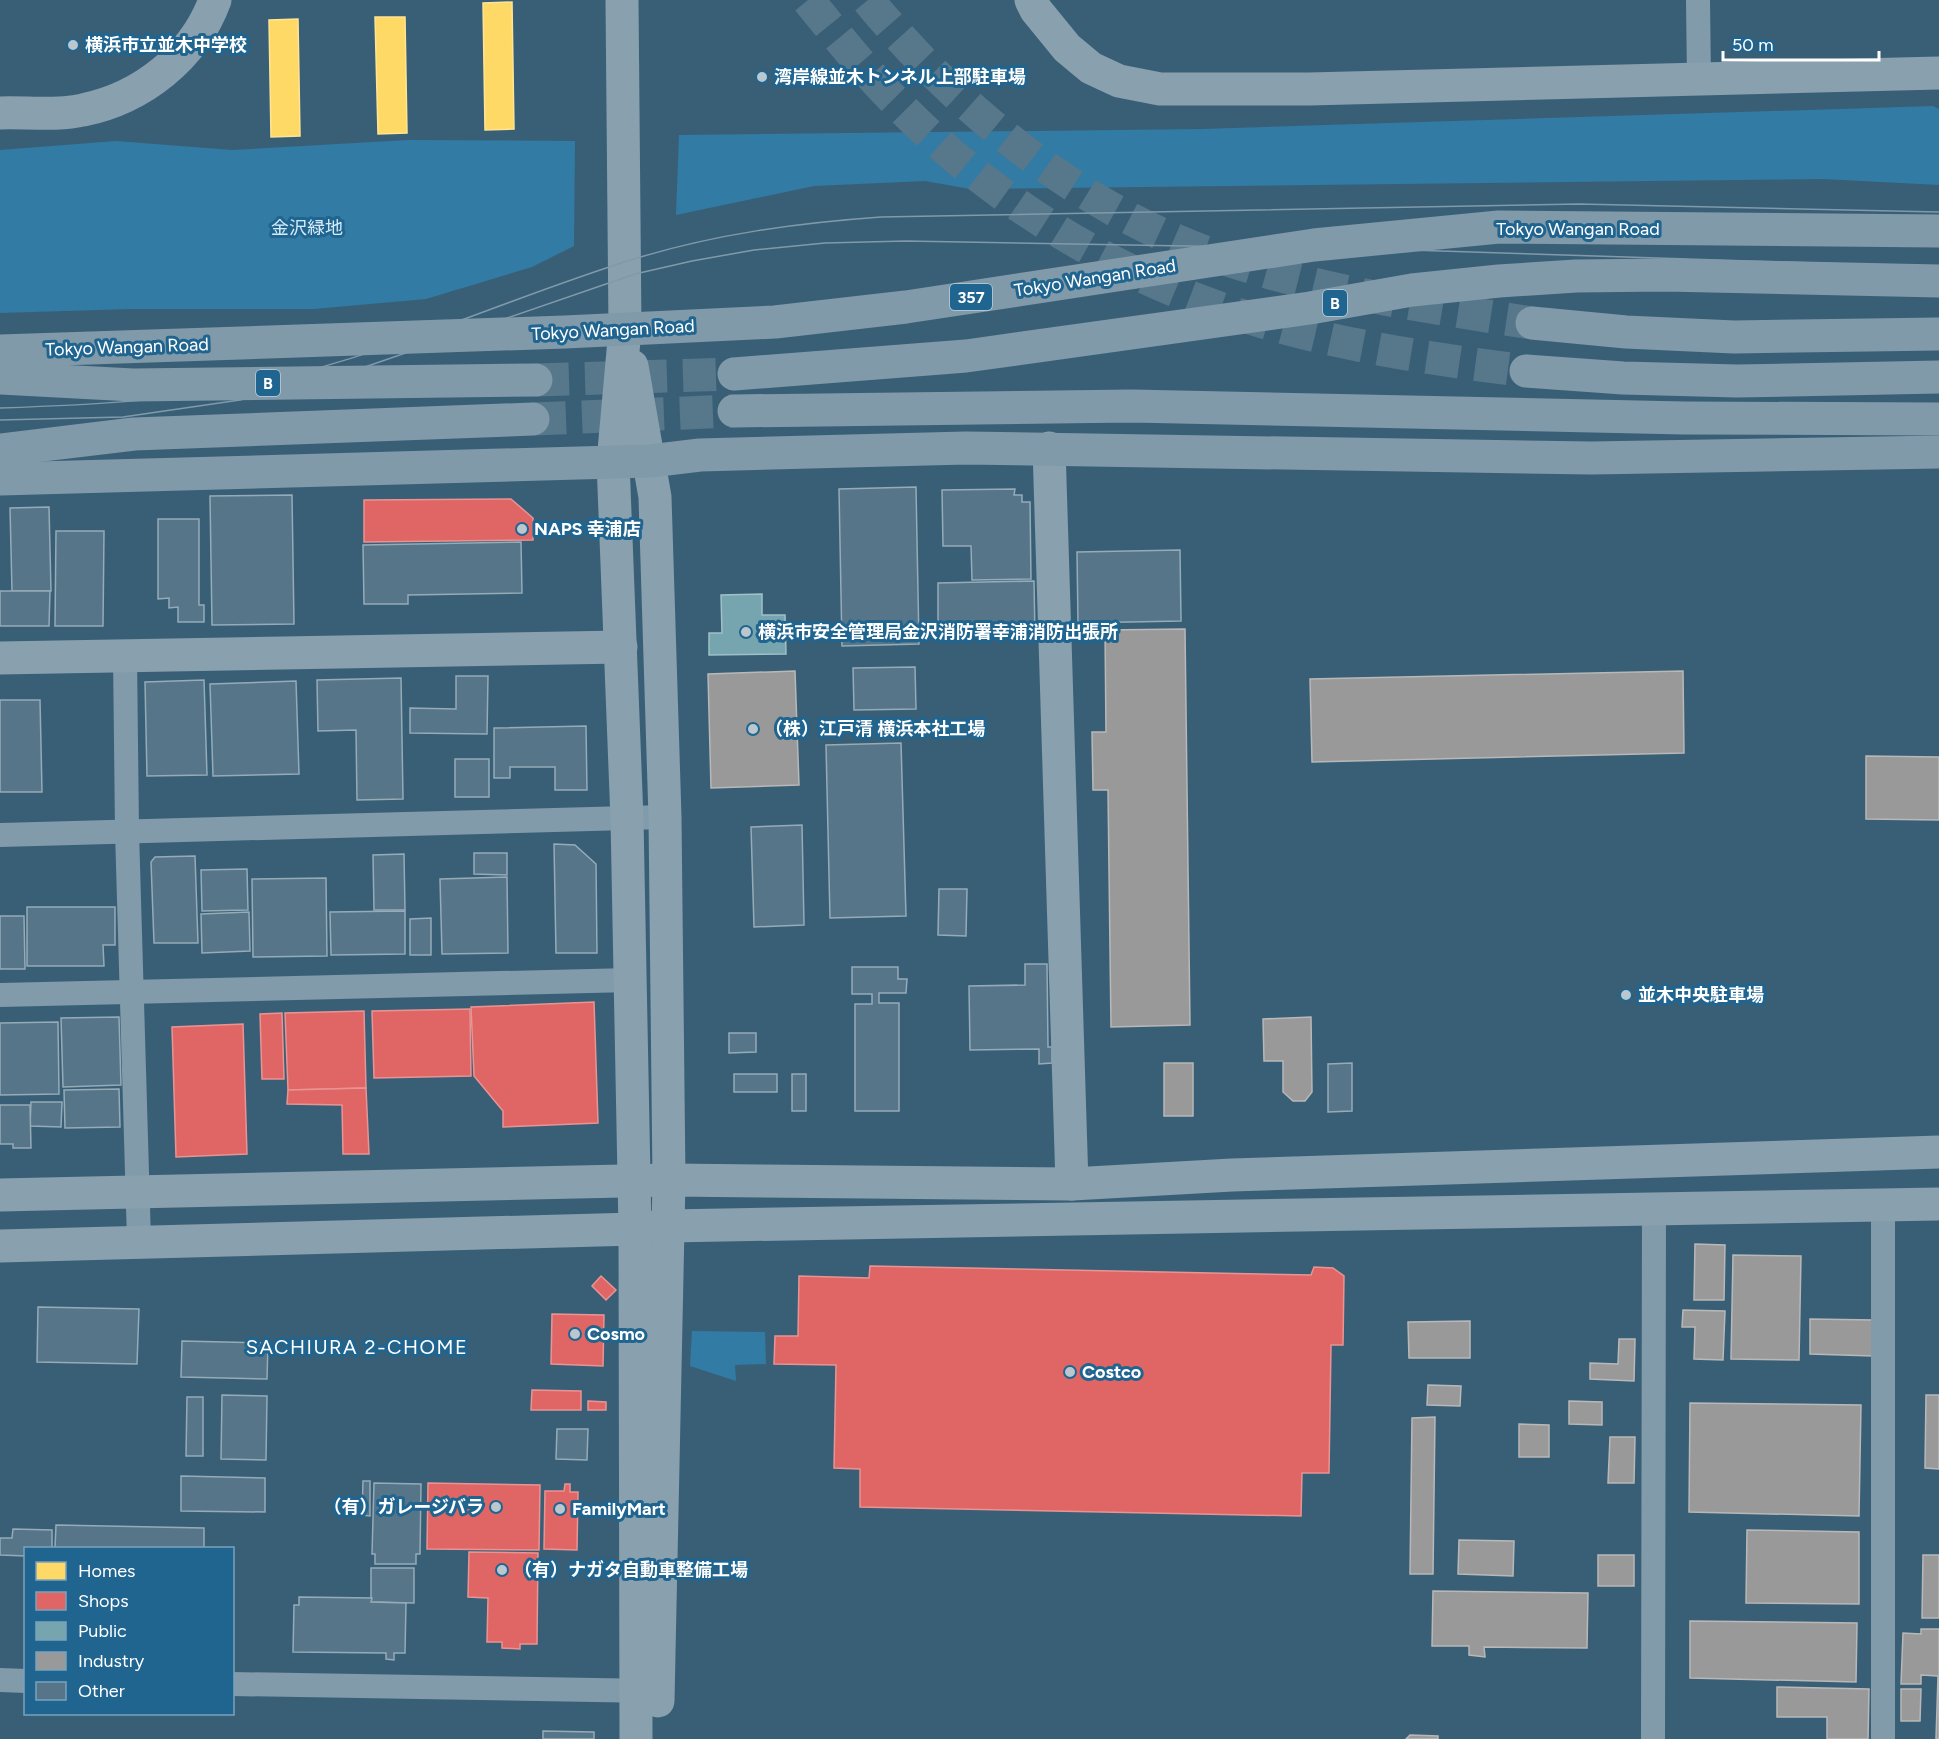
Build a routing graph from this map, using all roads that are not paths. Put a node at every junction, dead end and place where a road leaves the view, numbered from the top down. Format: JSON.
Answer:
{"nodes":[{"id":1,"x":215,"y":0,"type":"edge"},
{"id":2,"x":622,"y":0,"type":"edge"},
{"id":3,"x":1031,"y":0,"type":"edge"},
{"id":4,"x":1698,"y":0,"type":"edge"},
{"id":5,"x":1939,"y":73,"type":"edge"},
{"id":6,"x":1699,"y":80,"type":"junction"},
{"id":7,"x":0,"y":113,"type":"edge"},
{"id":8,"x":1939,"y":231,"type":"edge"},
{"id":9,"x":1939,"y":282,"type":"edge"},
{"id":10,"x":1532,"y":323,"type":"tunnel mouth"},
{"id":11,"x":625,"y":329,"type":"junction"},
{"id":12,"x":1939,"y":334,"type":"edge"},
{"id":13,"x":0,"y":351,"type":"edge"},
{"id":14,"x":1526,"y":371,"type":"tunnel mouth"},
{"id":15,"x":734,"y":374,"type":"tunnel mouth"},
{"id":16,"x":1939,"y":377,"type":"edge"},
{"id":17,"x":0,"y":378,"type":"edge"},
{"id":18,"x":536,"y":380,"type":"tunnel mouth"},
{"id":19,"x":734,"y":411,"type":"tunnel mouth"},
{"id":20,"x":533,"y":419,"type":"tunnel mouth"},
{"id":21,"x":1939,"y":419,"type":"edge"},
{"id":22,"x":1049,"y":448,"type":"junction"},
{"id":23,"x":0,"y":450,"type":"edge"},
{"id":24,"x":1939,"y":452,"type":"edge"},
{"id":25,"x":650,"y":461,"type":"junction"},
{"id":26,"x":613,"y":462,"type":"junction"},
{"id":27,"x":0,"y":478,"type":"edge"},
{"id":28,"x":621,"y":647,"type":"junction"},
{"id":29,"x":125,"y":655,"type":"junction"},
{"id":30,"x":0,"y":658,"type":"edge"},
{"id":31,"x":665,"y":817,"type":"junction"},
{"id":32,"x":627,"y":819,"type":"junction"},
{"id":33,"x":127,"y":831,"type":"junction"},
{"id":34,"x":0,"y":835,"type":"edge"},
{"id":35,"x":631,"y":980,"type":"junction"},
{"id":36,"x":132,"y":991,"type":"junction"},
{"id":37,"x":0,"y":995,"type":"edge"},
{"id":38,"x":1939,"y":1152,"type":"edge"},
{"id":39,"x":1882,"y":1153,"type":"junction"},
{"id":40,"x":1652,"y":1159,"type":"junction"},
{"id":41,"x":669,"y":1180,"type":"junction"},
{"id":42,"x":633,"y":1181,"type":"junction"},
{"id":43,"x":1072,"y":1184,"type":"junction"},
{"id":44,"x":138,"y":1192,"type":"junction"},
{"id":45,"x":0,"y":1195,"type":"edge"},
{"id":46,"x":1939,"y":1204,"type":"edge"},
{"id":47,"x":1883,"y":1205,"type":"junction"},
{"id":48,"x":1654,"y":1210,"type":"junction"},
{"id":49,"x":668,"y":1226,"type":"junction"},
{"id":50,"x":635,"y":1229,"type":"junction"},
{"id":51,"x":139,"y":1240,"type":"junction"},
{"id":52,"x":0,"y":1246,"type":"edge"},
{"id":53,"x":0,"y":1680,"type":"edge"},
{"id":54,"x":24,"y":1681,"type":"edge"},
{"id":55,"x":234,"y":1684,"type":"edge"},
{"id":56,"x":647,"y":1690,"type":"junction"},
{"id":57,"x":636,"y":1739,"type":"edge"},
{"id":58,"x":657,"y":1739,"type":"edge"},
{"id":59,"x":1653,"y":1739,"type":"edge"},
{"id":60,"x":1883,"y":1739,"type":"edge"}],
"edges":[{"from":1,"to":7,"type":"street"},
{"from":2,"to":11,"type":"street"},
{"from":3,"to":6,"type":"street"},
{"from":4,"to":6,"type":"street"},
{"from":5,"to":6,"type":"street"},
{"from":8,"to":11,"type":"highway","name":"Tokyo Wangan Road","number":"357"},
{"from":9,"to":15,"type":"highway","number":"B"},
{"from":10,"to":12,"type":"highway"},
{"from":11,"to":13,"type":"highway","name":"Tokyo Wangan Road","number":"357"},
{"from":11,"to":25,"type":"street"},
{"from":11,"to":26,"type":"street"},
{"from":14,"to":16,"type":"highway"},
{"from":17,"to":18,"type":"highway","number":"B"},
{"from":19,"to":21,"type":"highway"},
{"from":20,"to":23,"type":"highway"},
{"from":22,"to":24,"type":"highway"},
{"from":22,"to":25,"type":"highway"},
{"from":22,"to":43,"type":"street"},
{"from":25,"to":26,"type":"highway"},
{"from":25,"to":31,"type":"street"},
{"from":26,"to":27,"type":"highway"},
{"from":26,"to":28,"type":"street"},
{"from":28,"to":29,"type":"street"},
{"from":28,"to":32,"type":"street"},
{"from":29,"to":30,"type":"street"},
{"from":29,"to":33,"type":"street"},
{"from":31,"to":32,"type":"street"},
{"from":31,"to":41,"type":"street"},
{"from":32,"to":33,"type":"street"},
{"from":32,"to":35,"type":"street"},
{"from":33,"to":34,"type":"street"},
{"from":33,"to":36,"type":"street"},
{"from":35,"to":36,"type":"street"},
{"from":35,"to":42,"type":"street"},
{"from":36,"to":37,"type":"street"},
{"from":36,"to":44,"type":"street"},
{"from":38,"to":39,"type":"street"},
{"from":39,"to":40,"type":"street"},
{"from":39,"to":47,"type":"street"},
{"from":40,"to":43,"type":"street"},
{"from":40,"to":48,"type":"street"},
{"from":41,"to":42,"type":"street"},
{"from":41,"to":43,"type":"street"},
{"from":41,"to":49,"type":"street"},
{"from":42,"to":44,"type":"street"},
{"from":42,"to":50,"type":"street"},
{"from":44,"to":45,"type":"street"},
{"from":44,"to":51,"type":"street"},
{"from":46,"to":47,"type":"street"},
{"from":47,"to":48,"type":"street"},
{"from":47,"to":60,"type":"street"},
{"from":48,"to":49,"type":"street"},
{"from":48,"to":59,"type":"street"},
{"from":49,"to":50,"type":"street"},
{"from":49,"to":56,"type":"street"},
{"from":50,"to":51,"type":"street"},
{"from":50,"to":56,"type":"street"},
{"from":51,"to":52,"type":"street"},
{"from":53,"to":54,"type":"street"},
{"from":55,"to":56,"type":"street"},
{"from":56,"to":57,"type":"street"},
{"from":56,"to":58,"type":"street"}]}
